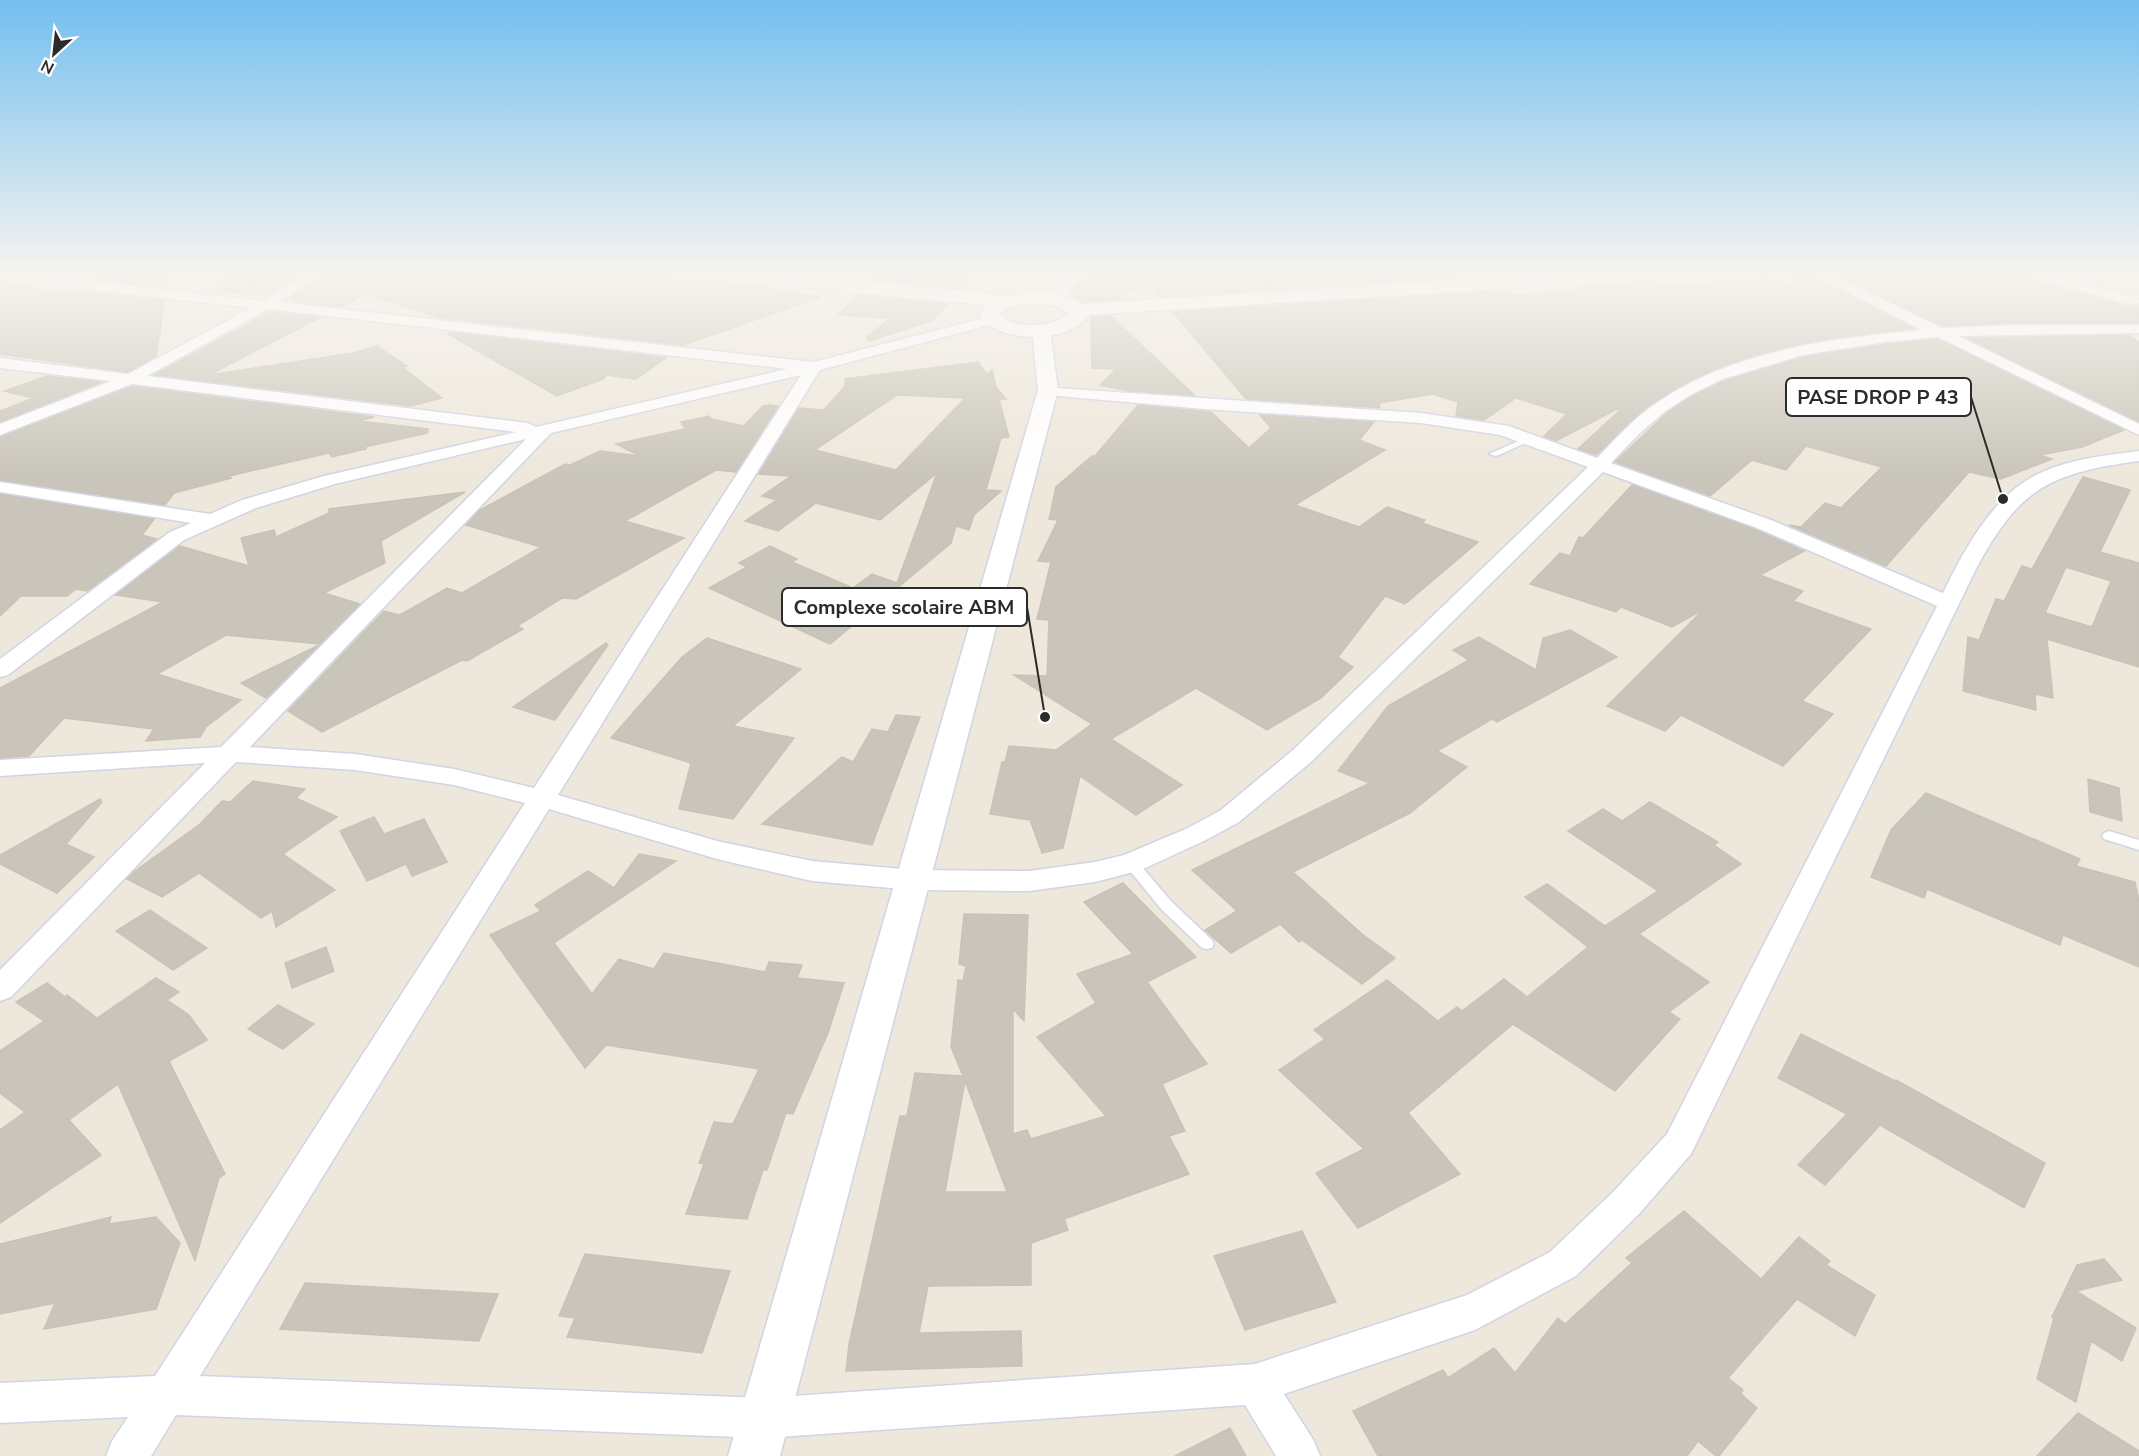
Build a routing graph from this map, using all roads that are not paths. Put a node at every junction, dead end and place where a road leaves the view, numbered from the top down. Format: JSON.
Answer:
{"nodes":[{"id":1,"x":199,"y":342,"type":"edge"},
{"id":2,"x":593,"y":342,"type":"edge"},
{"id":3,"x":909,"y":342,"type":"edge"},
{"id":4,"x":1042,"y":342,"type":"edge"},
{"id":5,"x":1854,"y":342,"type":"edge"},
{"id":6,"x":1958,"y":342,"type":"edge"},
{"id":7,"x":0,"y":363,"type":"edge"},
{"id":8,"x":814,"y":367,"type":"junction"},
{"id":9,"x":131,"y":379,"type":"junction"},
{"id":10,"x":1048,"y":390,"type":"junction"},
{"id":11,"x":0,"y":430,"type":"edge"},
{"id":12,"x":545,"y":430,"type":"junction"},
{"id":13,"x":2139,"y":430,"type":"edge"},
{"id":14,"x":1531,"y":439,"type":"junction"},
{"id":15,"x":1493,"y":454,"type":"dead end"},
{"id":16,"x":2139,"y":456,"type":"edge"},
{"id":17,"x":1600,"y":465,"type":"junction"},
{"id":18,"x":5,"y":490,"type":"edge"},
{"id":19,"x":209,"y":520,"type":"junction"},
{"id":20,"x":1949,"y":603,"type":"junction"},
{"id":21,"x":0,"y":670,"type":"edge"},
{"id":22,"x":230,"y":754,"type":"junction"},
{"id":23,"x":0,"y":768,"type":"edge"},
{"id":24,"x":543,"y":799,"type":"junction"},
{"id":25,"x":2109,"y":836,"type":"dead end"},
{"id":26,"x":2139,"y":845,"type":"edge"},
{"id":27,"x":1131,"y":863,"type":"junction"},
{"id":28,"x":914,"y":880,"type":"junction"},
{"id":29,"x":1207,"y":944,"type":"dead end"},
{"id":30,"x":0,"y":989,"type":"edge"},
{"id":31,"x":1255,"y":1384,"type":"junction"},
{"id":32,"x":167,"y":1395,"type":"junction"},
{"id":33,"x":0,"y":1403,"type":"edge"},
{"id":34,"x":764,"y":1418,"type":"junction"},
{"id":35,"x":127,"y":1456,"type":"edge"},
{"id":36,"x":754,"y":1456,"type":"edge"},
{"id":37,"x":1299,"y":1456,"type":"edge"}],
"edges":[{"from":1,"to":9,"type":"street"},
{"from":2,"to":8,"type":"street"},
{"from":3,"to":8,"type":"street"},
{"from":4,"to":10,"type":"street"},
{"from":5,"to":17,"type":"street"},
{"from":6,"to":13,"type":"street"},
{"from":7,"to":9,"type":"street"},
{"from":8,"to":12,"type":"street"},
{"from":8,"to":24,"type":"street"},
{"from":9,"to":11,"type":"street"},
{"from":9,"to":12,"type":"street"},
{"from":10,"to":14,"type":"street"},
{"from":10,"to":28,"type":"street"},
{"from":12,"to":19,"type":"street"},
{"from":12,"to":22,"type":"street"},
{"from":14,"to":15,"type":"lane"},
{"from":14,"to":17,"type":"street"},
{"from":16,"to":20,"type":"street"},
{"from":17,"to":20,"type":"street"},
{"from":17,"to":27,"type":"street"},
{"from":18,"to":19,"type":"street"},
{"from":19,"to":21,"type":"street"},
{"from":20,"to":31,"type":"street"},
{"from":22,"to":23,"type":"street"},
{"from":22,"to":24,"type":"street"},
{"from":22,"to":30,"type":"street"},
{"from":24,"to":28,"type":"street"},
{"from":24,"to":32,"type":"street"},
{"from":25,"to":26,"type":"lane"},
{"from":27,"to":28,"type":"street"},
{"from":27,"to":29,"type":"lane"},
{"from":28,"to":34,"type":"street"},
{"from":31,"to":34,"type":"street"},
{"from":31,"to":37,"type":"street"},
{"from":32,"to":33,"type":"street"},
{"from":32,"to":34,"type":"street"},
{"from":32,"to":35,"type":"street"},
{"from":34,"to":36,"type":"street"}]}
